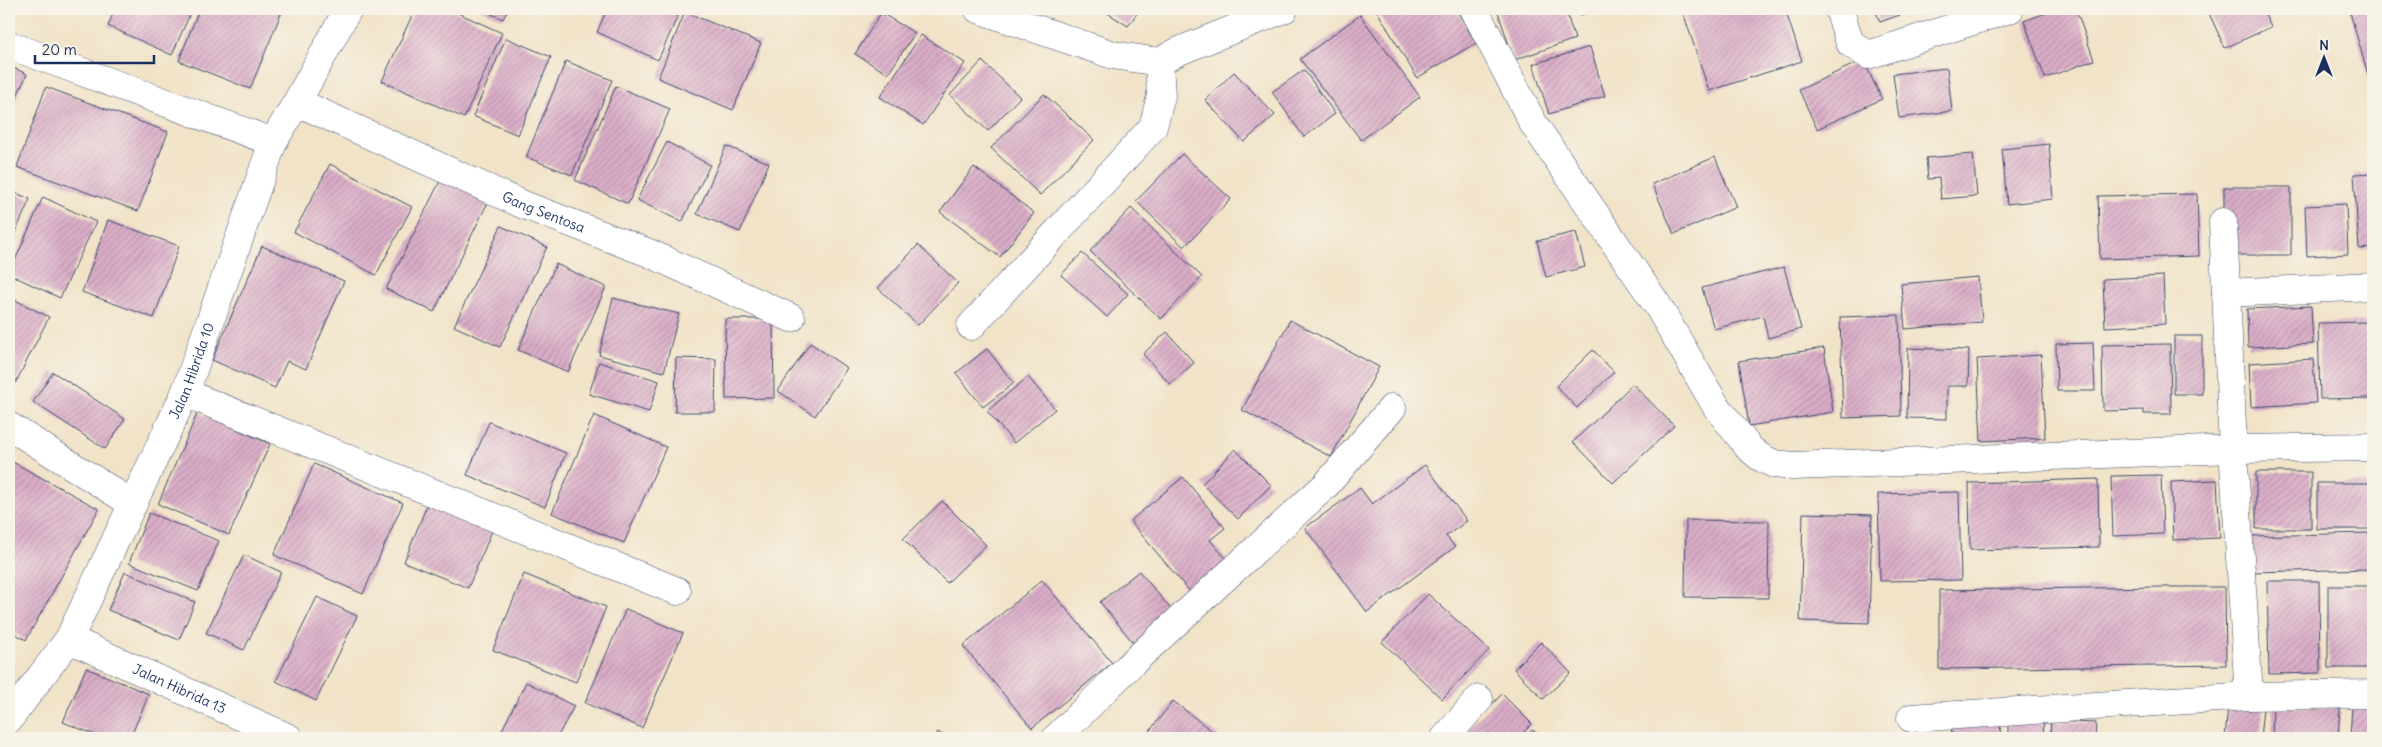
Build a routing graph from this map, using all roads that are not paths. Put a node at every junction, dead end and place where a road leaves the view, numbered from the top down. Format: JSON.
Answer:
{"nodes":[{"id":1,"x":348,"y":9,"type":"edge"},
{"id":2,"x":978,"y":9,"type":"edge"},
{"id":3,"x":1284,"y":9,"type":"edge"},
{"id":4,"x":1474,"y":9,"type":"edge"},
{"id":5,"x":1839,"y":9,"type":"edge"},
{"id":6,"x":2010,"y":9,"type":"edge"},
{"id":7,"x":9,"y":45,"type":"edge"},
{"id":8,"x":1159,"y":62,"type":"junction"},
{"id":9,"x":297,"y":102,"type":"junction"},
{"id":10,"x":273,"y":142,"type":"junction"},
{"id":11,"x":2222,"y":222,"type":"dead end"},
{"id":12,"x":2373,"y":286,"type":"edge"},
{"id":13,"x":2226,"y":293,"type":"junction"},
{"id":14,"x":791,"y":318,"type":"dead end"},
{"id":15,"x":970,"y":326,"type":"dead end"},
{"id":16,"x":185,"y":393,"type":"junction"},
{"id":17,"x":1392,"y":408,"type":"dead end"},
{"id":18,"x":9,"y":426,"type":"edge"},
{"id":19,"x":2373,"y":447,"type":"edge"},
{"id":20,"x":2233,"y":449,"type":"junction"},
{"id":21,"x":133,"y":504,"type":"junction"},
{"id":22,"x":677,"y":591,"type":"dead end"},
{"id":23,"x":69,"y":639,"type":"junction"},
{"id":24,"x":2373,"y":694,"type":"edge"},
{"id":25,"x":2250,"y":696,"type":"junction"},
{"id":26,"x":1479,"y":700,"type":"dead end"},
{"id":27,"x":10,"y":715,"type":"edge"},
{"id":28,"x":1911,"y":718,"type":"dead end"},
{"id":29,"x":289,"y":738,"type":"edge"},
{"id":30,"x":1056,"y":738,"type":"edge"},
{"id":31,"x":1445,"y":738,"type":"edge"}],
"edges":[{"from":1,"to":9,"type":"street","name":"Jalan Hibrida 10"},
{"from":2,"to":8,"type":"street"},
{"from":3,"to":8,"type":"street"},
{"from":4,"to":20,"type":"street"},
{"from":5,"to":6,"type":"street"},
{"from":7,"to":10,"type":"street"},
{"from":8,"to":15,"type":"street"},
{"from":9,"to":10,"type":"street","name":"Jalan Hibrida 10"},
{"from":9,"to":14,"type":"street","name":"Gang Sentosa"},
{"from":10,"to":16,"type":"street","name":"Jalan Hibrida 10"},
{"from":11,"to":13,"type":"street"},
{"from":12,"to":13,"type":"street"},
{"from":13,"to":20,"type":"street"},
{"from":16,"to":21,"type":"street","name":"Jalan Hibrida 10"},
{"from":16,"to":22,"type":"street"},
{"from":17,"to":30,"type":"street"},
{"from":18,"to":21,"type":"street"},
{"from":19,"to":20,"type":"street"},
{"from":20,"to":25,"type":"street"},
{"from":21,"to":23,"type":"street","name":"Jalan Hibrida 10"},
{"from":23,"to":27,"type":"street","name":"Jalan Hibrida 10"},
{"from":23,"to":29,"type":"street","name":"Jalan Hibrida 13"},
{"from":24,"to":25,"type":"street"},
{"from":25,"to":28,"type":"street"},
{"from":26,"to":31,"type":"street"}]}
